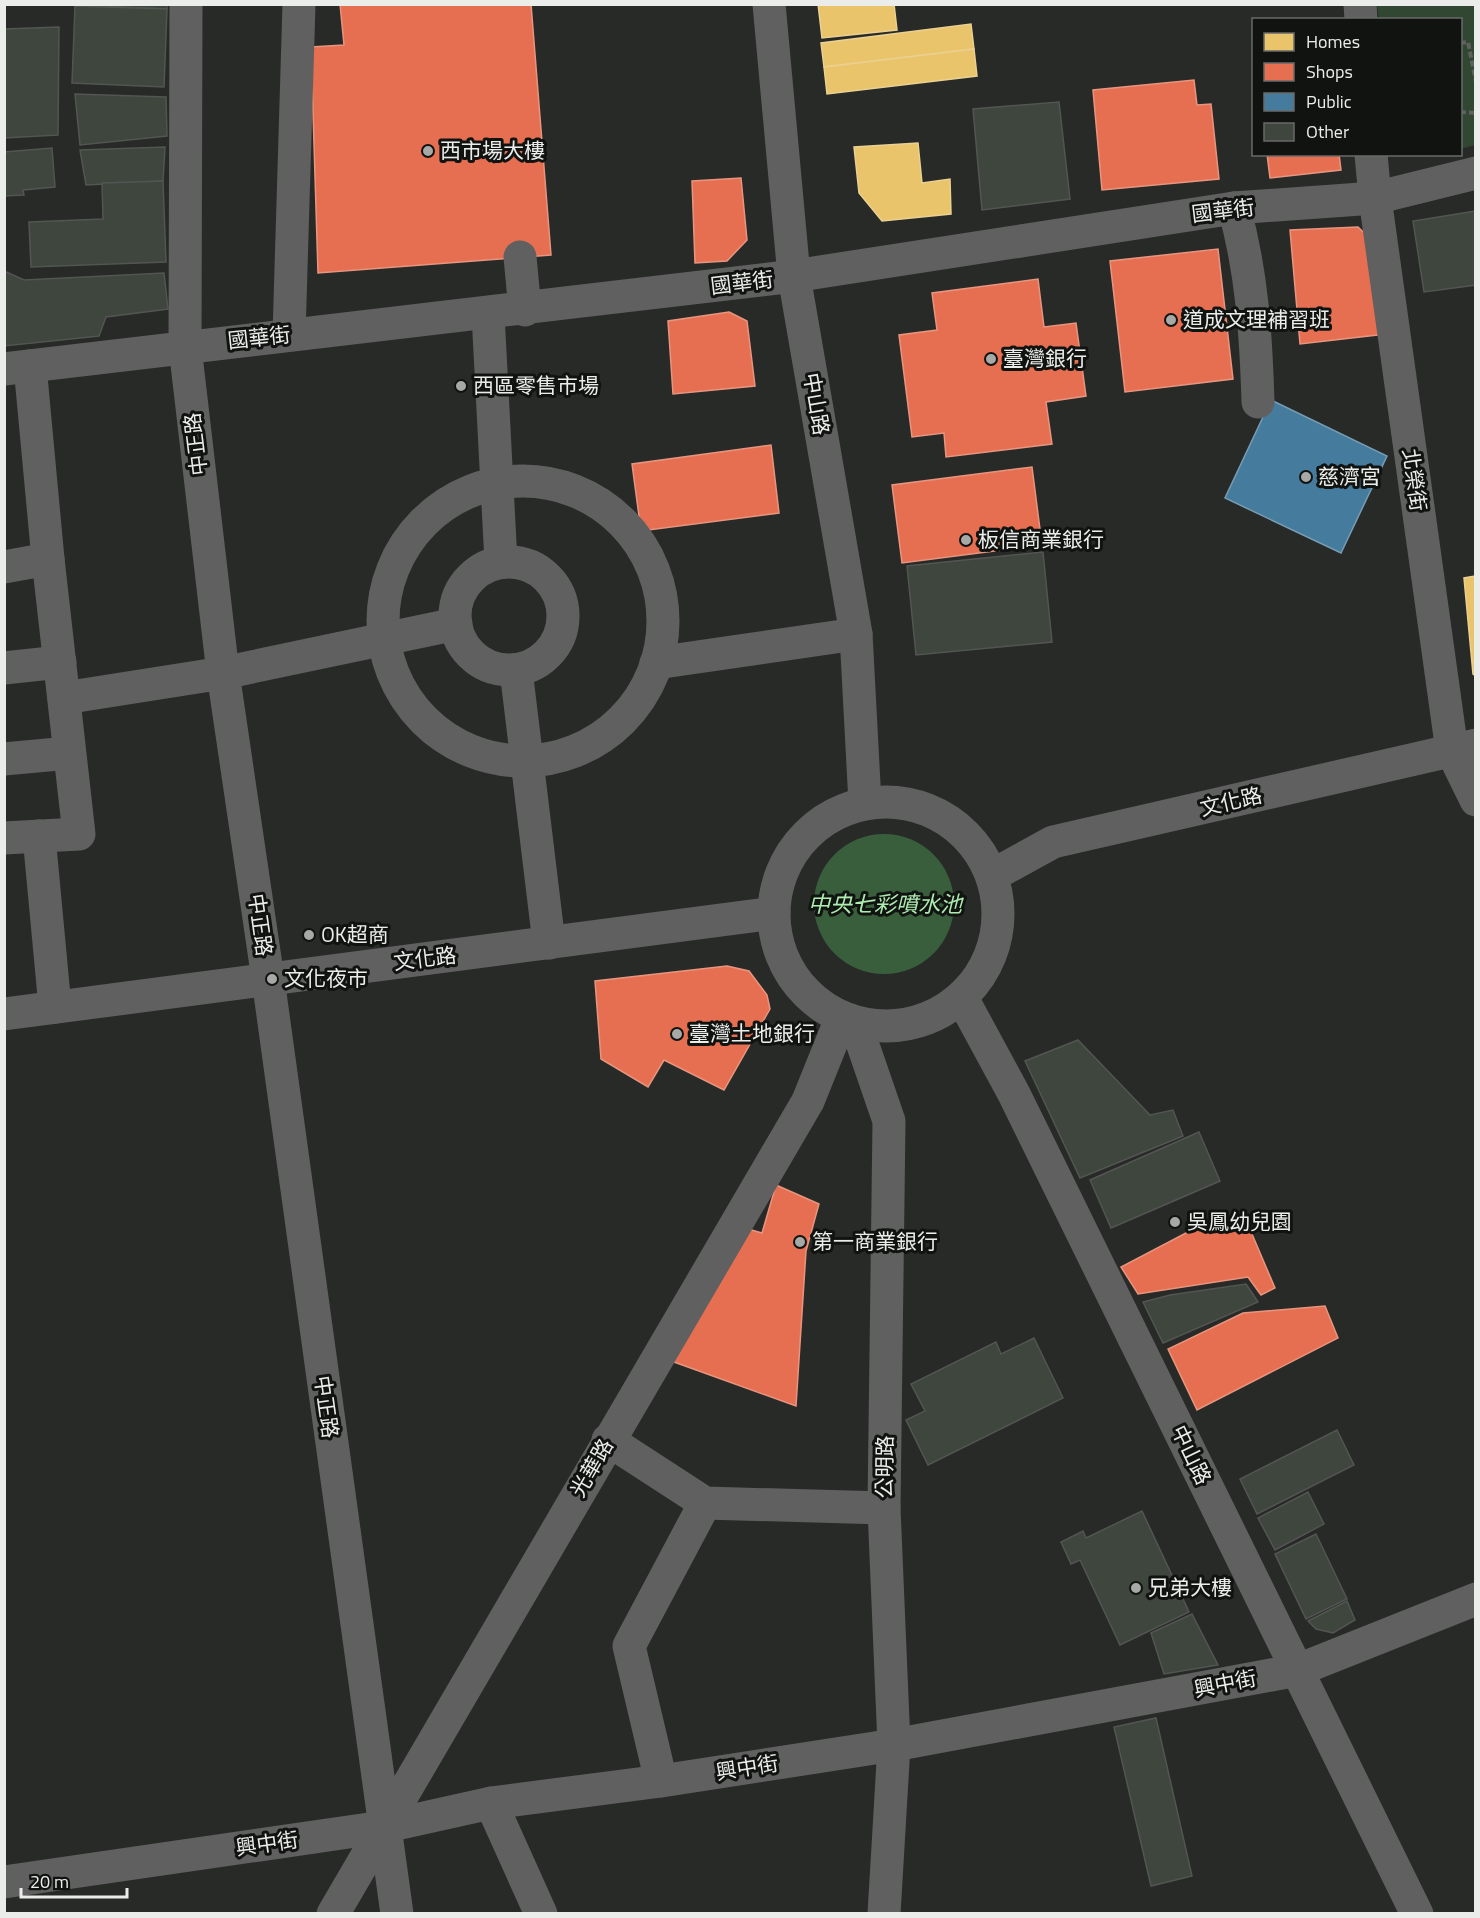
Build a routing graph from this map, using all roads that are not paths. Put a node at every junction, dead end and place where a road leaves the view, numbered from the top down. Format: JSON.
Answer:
{"nodes":[{"id":1,"x":186,"y":4,"type":"edge"},
{"id":2,"x":299,"y":4,"type":"edge"},
{"id":3,"x":769,"y":4,"type":"edge"},
{"id":4,"x":1371,"y":156,"type":"edge"},
{"id":5,"x":1476,"y":173,"type":"edge"},
{"id":6,"x":1375,"y":198,"type":"junction"},
{"id":7,"x":1234,"y":208,"type":"junction"},
{"id":8,"x":520,"y":258,"type":"dead end"},
{"id":9,"x":794,"y":276,"type":"junction"},
{"id":10,"x":525,"y":310,"type":"junction"},
{"id":11,"x":488,"y":314,"type":"junction"},
{"id":12,"x":289,"y":335,"type":"junction"},
{"id":13,"x":185,"y":346,"type":"junction"},
{"id":14,"x":17,"y":368,"type":"edge"},
{"id":15,"x":1258,"y":402,"type":"dead end"},
{"id":16,"x":498,"y":482,"type":"junction"},
{"id":17,"x":48,"y":559,"type":"junction"},
{"id":18,"x":501,"y":562,"type":"junction"},
{"id":19,"x":4,"y":567,"type":"edge"},
{"id":20,"x":456,"y":624,"type":"junction"},
{"id":21,"x":856,"y":634,"type":"junction"},
{"id":22,"x":385,"y":639,"type":"junction"},
{"id":23,"x":60,"y":662,"type":"junction"},
{"id":24,"x":656,"y":663,"type":"junction"},
{"id":25,"x":4,"y":668,"type":"edge"},
{"id":26,"x":516,"y":670,"type":"junction"},
{"id":27,"x":223,"y":673,"type":"junction"},
{"id":28,"x":64,"y":698,"type":"junction"},
{"id":29,"x":1464,"y":748,"type":"edge"},
{"id":30,"x":69,"y":753,"type":"junction"},
{"id":31,"x":4,"y":759,"type":"edge"},
{"id":32,"x":528,"y":762,"type":"junction"},
{"id":33,"x":1476,"y":800,"type":"edge"},
{"id":34,"x":865,"y":803,"type":"junction"},
{"id":35,"x":39,"y":836,"type":"junction"},
{"id":36,"x":4,"y":838,"type":"edge"},
{"id":37,"x":993,"y":875,"type":"junction"},
{"id":38,"x":774,"y":913,"type":"junction"},
{"id":39,"x":549,"y":943,"type":"junction"},
{"id":40,"x":268,"y":979,"type":"junction"},
{"id":41,"x":962,"y":998,"type":"junction"},
{"id":42,"x":55,"y":1007,"type":"junction"},
{"id":43,"x":4,"y":1014,"type":"edge"},
{"id":44,"x":849,"y":1022,"type":"junction"},
{"id":45,"x":608,"y":1440,"type":"junction"},
{"id":46,"x":705,"y":1503,"type":"junction"},
{"id":47,"x":885,"y":1508,"type":"junction"},
{"id":48,"x":1476,"y":1599,"type":"edge"},
{"id":49,"x":1298,"y":1670,"type":"junction"},
{"id":50,"x":894,"y":1745,"type":"junction"},
{"id":51,"x":661,"y":1781,"type":"junction"},
{"id":52,"x":491,"y":1803,"type":"junction"},
{"id":53,"x":383,"y":1827,"type":"junction"},
{"id":54,"x":4,"y":1882,"type":"edge"},
{"id":55,"x":333,"y":1914,"type":"edge"},
{"id":56,"x":397,"y":1914,"type":"edge"},
{"id":57,"x":541,"y":1914,"type":"edge"},
{"id":58,"x":884,"y":1914,"type":"edge"},
{"id":59,"x":1417,"y":1914,"type":"edge"}],
"edges":[{"from":1,"to":13,"type":"street","name":"中正路"},
{"from":2,"to":12,"type":"street"},
{"from":3,"to":9,"type":"street","name":"中山路"},
{"from":4,"to":6,"type":"street","name":"北榮街"},
{"from":5,"to":6,"type":"street","name":"國華街"},
{"from":6,"to":7,"type":"street","name":"國華街"},
{"from":6,"to":29,"type":"street","name":"北榮街"},
{"from":7,"to":9,"type":"street","name":"國華街"},
{"from":7,"to":15,"type":"street"},
{"from":8,"to":10,"type":"street"},
{"from":9,"to":10,"type":"street","name":"國華街"},
{"from":9,"to":21,"type":"street","name":"中山路"},
{"from":10,"to":11,"type":"street","name":"國華街"},
{"from":11,"to":12,"type":"street","name":"國華街"},
{"from":11,"to":16,"type":"street"},
{"from":12,"to":13,"type":"street","name":"國華街"},
{"from":13,"to":14,"type":"street","name":"國華街"},
{"from":13,"to":27,"type":"street","name":"中正路"},
{"from":14,"to":17,"type":"street"},
{"from":16,"to":18,"type":"street"},
{"from":16,"to":22,"type":"street"},
{"from":16,"to":24,"type":"street"},
{"from":17,"to":19,"type":"street"},
{"from":17,"to":23,"type":"street"},
{"from":18,"to":20,"type":"street"},
{"from":18,"to":26,"type":"street"},
{"from":20,"to":22,"type":"street"},
{"from":20,"to":26,"type":"street"},
{"from":21,"to":24,"type":"street"},
{"from":21,"to":34,"type":"street","name":"中山路"},
{"from":22,"to":27,"type":"street"},
{"from":22,"to":32,"type":"street"},
{"from":23,"to":25,"type":"street"},
{"from":23,"to":28,"type":"street"},
{"from":24,"to":32,"type":"street"},
{"from":26,"to":32,"type":"street"},
{"from":27,"to":28,"type":"street"},
{"from":27,"to":40,"type":"street","name":"中正路"},
{"from":28,"to":30,"type":"street"},
{"from":29,"to":33,"type":"street","name":"北榮街"},
{"from":29,"to":37,"type":"street","name":"文化路"},
{"from":30,"to":31,"type":"street"},
{"from":30,"to":35,"type":"street"},
{"from":32,"to":39,"type":"street"},
{"from":34,"to":37,"type":"street"},
{"from":34,"to":38,"type":"street"},
{"from":35,"to":36,"type":"street"},
{"from":35,"to":42,"type":"street"},
{"from":37,"to":41,"type":"street"},
{"from":38,"to":39,"type":"street","name":"文化路"},
{"from":38,"to":44,"type":"street"},
{"from":39,"to":40,"type":"street","name":"文化路"},
{"from":40,"to":42,"type":"street","name":"文化路"},
{"from":40,"to":53,"type":"street","name":"中正路"},
{"from":41,"to":44,"type":"street"},
{"from":41,"to":49,"type":"street","name":"中山路"},
{"from":42,"to":43,"type":"street","name":"文化路"},
{"from":44,"to":45,"type":"street","name":"光華路"},
{"from":44,"to":47,"type":"street","name":"公明路"},
{"from":45,"to":46,"type":"street"},
{"from":45,"to":53,"type":"street","name":"光華路"},
{"from":46,"to":47,"type":"street"},
{"from":46,"to":51,"type":"street"},
{"from":47,"to":50,"type":"street","name":"公明路"},
{"from":48,"to":49,"type":"street","name":"興中街"},
{"from":49,"to":50,"type":"street","name":"興中街"},
{"from":49,"to":59,"type":"street","name":"中山路"},
{"from":50,"to":51,"type":"street","name":"興中街"},
{"from":50,"to":58,"type":"street","name":"公明路"},
{"from":51,"to":52,"type":"street","name":"興中街"},
{"from":52,"to":53,"type":"street","name":"興中街"},
{"from":52,"to":57,"type":"street"},
{"from":53,"to":54,"type":"street","name":"興中街"},
{"from":53,"to":55,"type":"street","name":"光華路"},
{"from":53,"to":56,"type":"street","name":"中正路"}]}
